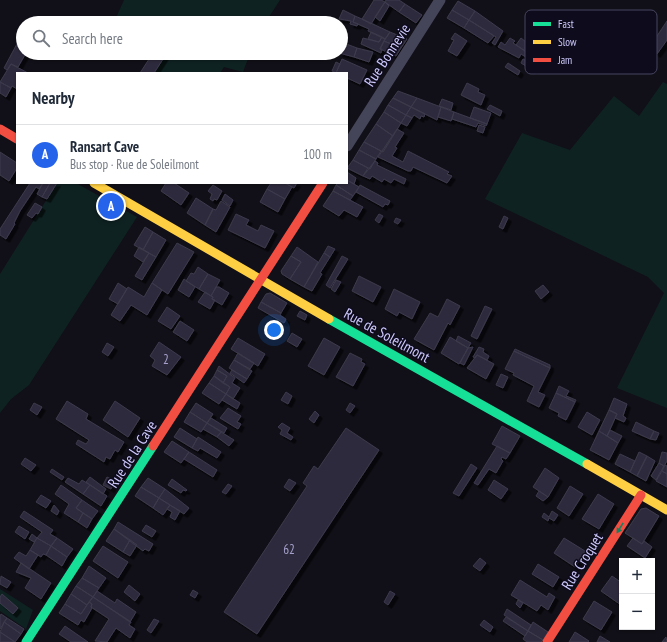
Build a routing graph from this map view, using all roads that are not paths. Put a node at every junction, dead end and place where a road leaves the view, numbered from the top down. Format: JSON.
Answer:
{"nodes":[{"id":1,"x":440,"y":0,"type":"edge"},
{"id":2,"x":0,"y":129,"type":"edge"},
{"id":3,"x":16,"y":138,"type":"edge"},
{"id":4,"x":348,"y":144,"type":"edge"},
{"id":5,"x":96,"y":184,"type":"edge"},
{"id":6,"x":322,"y":184,"type":"edge"},
{"id":7,"x":261,"y":280,"type":"junction"},
{"id":8,"x":641,"y":495,"type":"junction"},
{"id":9,"x":667,"y":510,"type":"edge"},
{"id":10,"x":26,"y":642,"type":"edge"},
{"id":11,"x":547,"y":642,"type":"edge"}],
"edges":[{"from":1,"to":4,"type":"street","name":"Rue Bonnevie"},
{"from":2,"to":3,"type":"street"},
{"from":5,"to":7,"type":"street","name":"Rue de Soleilmont"},
{"from":6,"to":7,"type":"street"},
{"from":7,"to":8,"type":"street","name":"Rue de Soleilmont"},
{"from":7,"to":10,"type":"street","name":"Rue de la Cave"},
{"from":8,"to":9,"type":"street","name":"Rue de Soleilmont"},
{"from":8,"to":11,"type":"street","name":"Rue Croquet","one_way":true}]}
